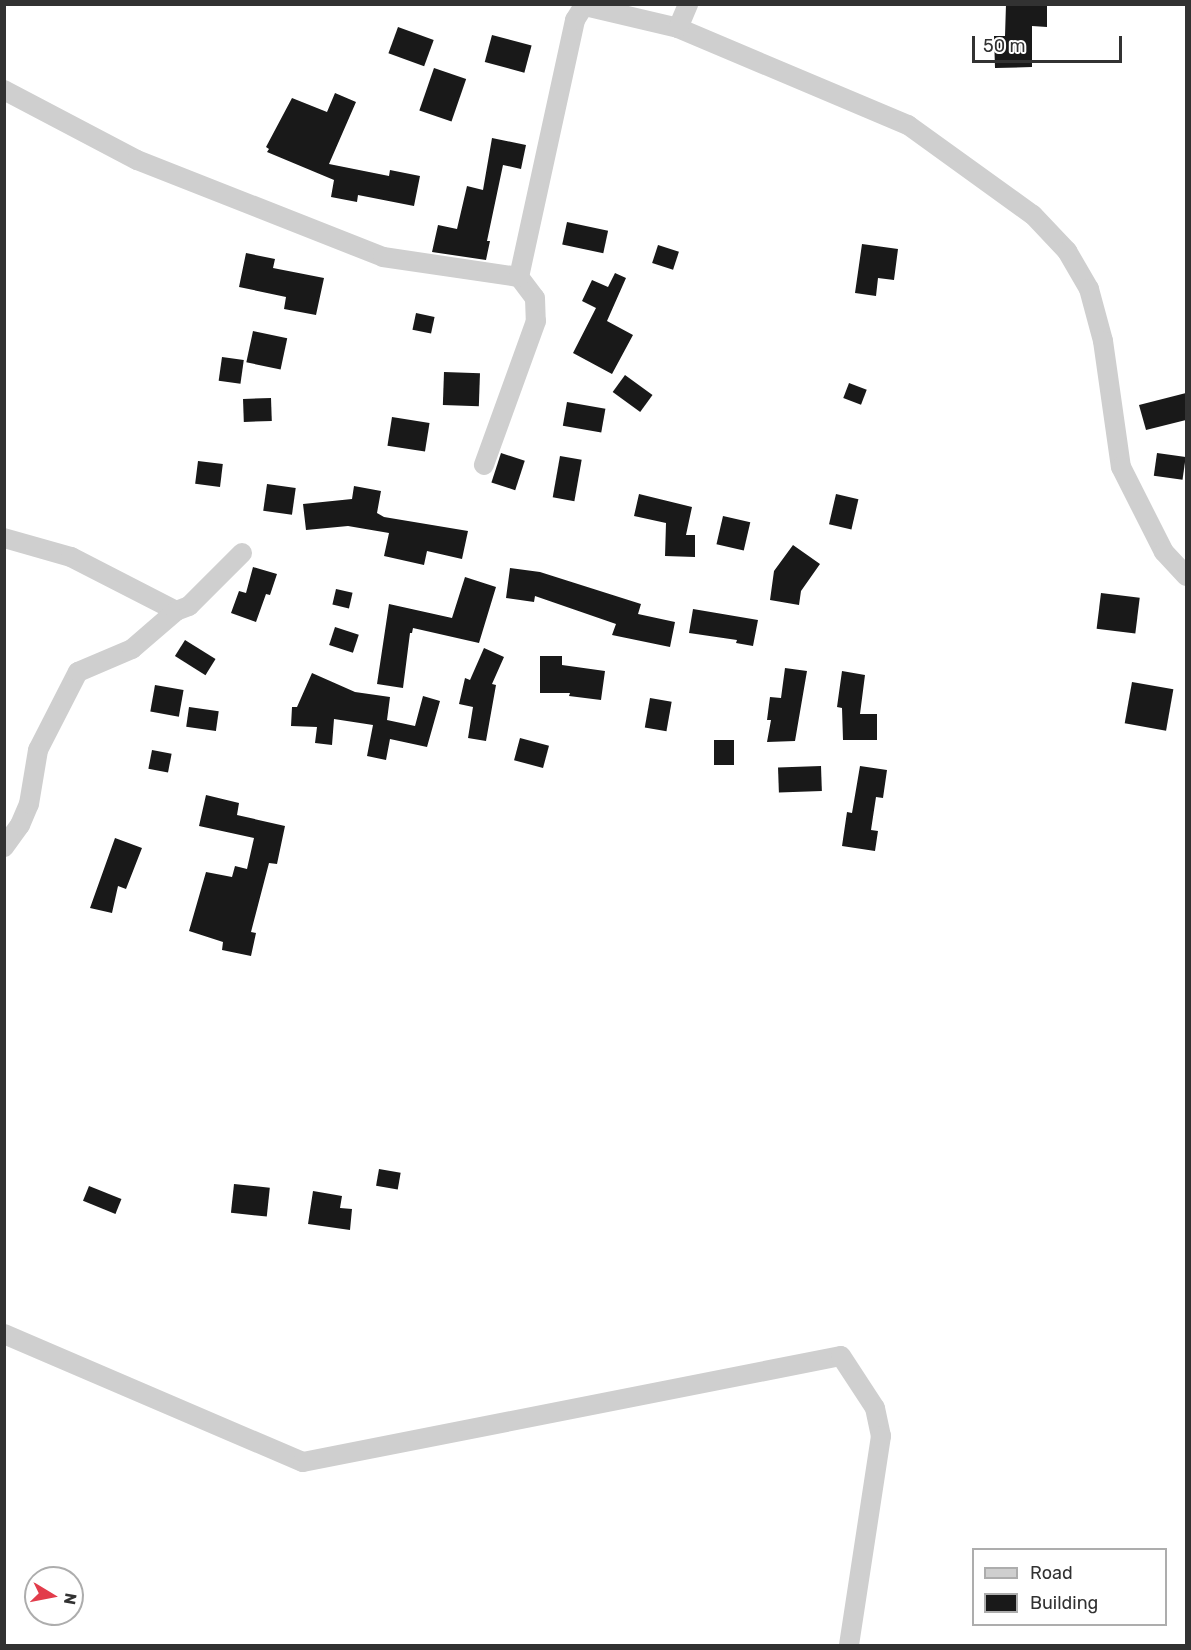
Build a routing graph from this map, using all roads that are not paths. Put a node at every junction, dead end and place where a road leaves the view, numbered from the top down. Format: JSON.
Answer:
{"nodes":[{"id":1,"x":688,"y":4,"type":"edge"},
{"id":2,"x":585,"y":5,"type":"edge"},
{"id":3,"x":678,"y":28,"type":"junction"},
{"id":4,"x":4,"y":90,"type":"edge"},
{"id":5,"x":519,"y":277,"type":"junction"},
{"id":6,"x":484,"y":465,"type":"dead end"},
{"id":7,"x":4,"y":538,"type":"edge"},
{"id":8,"x":242,"y":554,"type":"dead end"},
{"id":9,"x":1186,"y":576,"type":"edge"},
{"id":10,"x":176,"y":611,"type":"junction"},
{"id":11,"x":4,"y":847,"type":"edge"},
{"id":12,"x":4,"y":1334,"type":"edge"},
{"id":13,"x":849,"y":1646,"type":"edge"}],
"edges":[{"from":1,"to":3,"type":"street"},
{"from":2,"to":3,"type":"street"},
{"from":2,"to":5,"type":"street"},
{"from":3,"to":9,"type":"street"},
{"from":4,"to":5,"type":"street"},
{"from":5,"to":6,"type":"street"},
{"from":7,"to":10,"type":"street"},
{"from":8,"to":10,"type":"street"},
{"from":10,"to":11,"type":"street"},
{"from":12,"to":13,"type":"street"}]}
